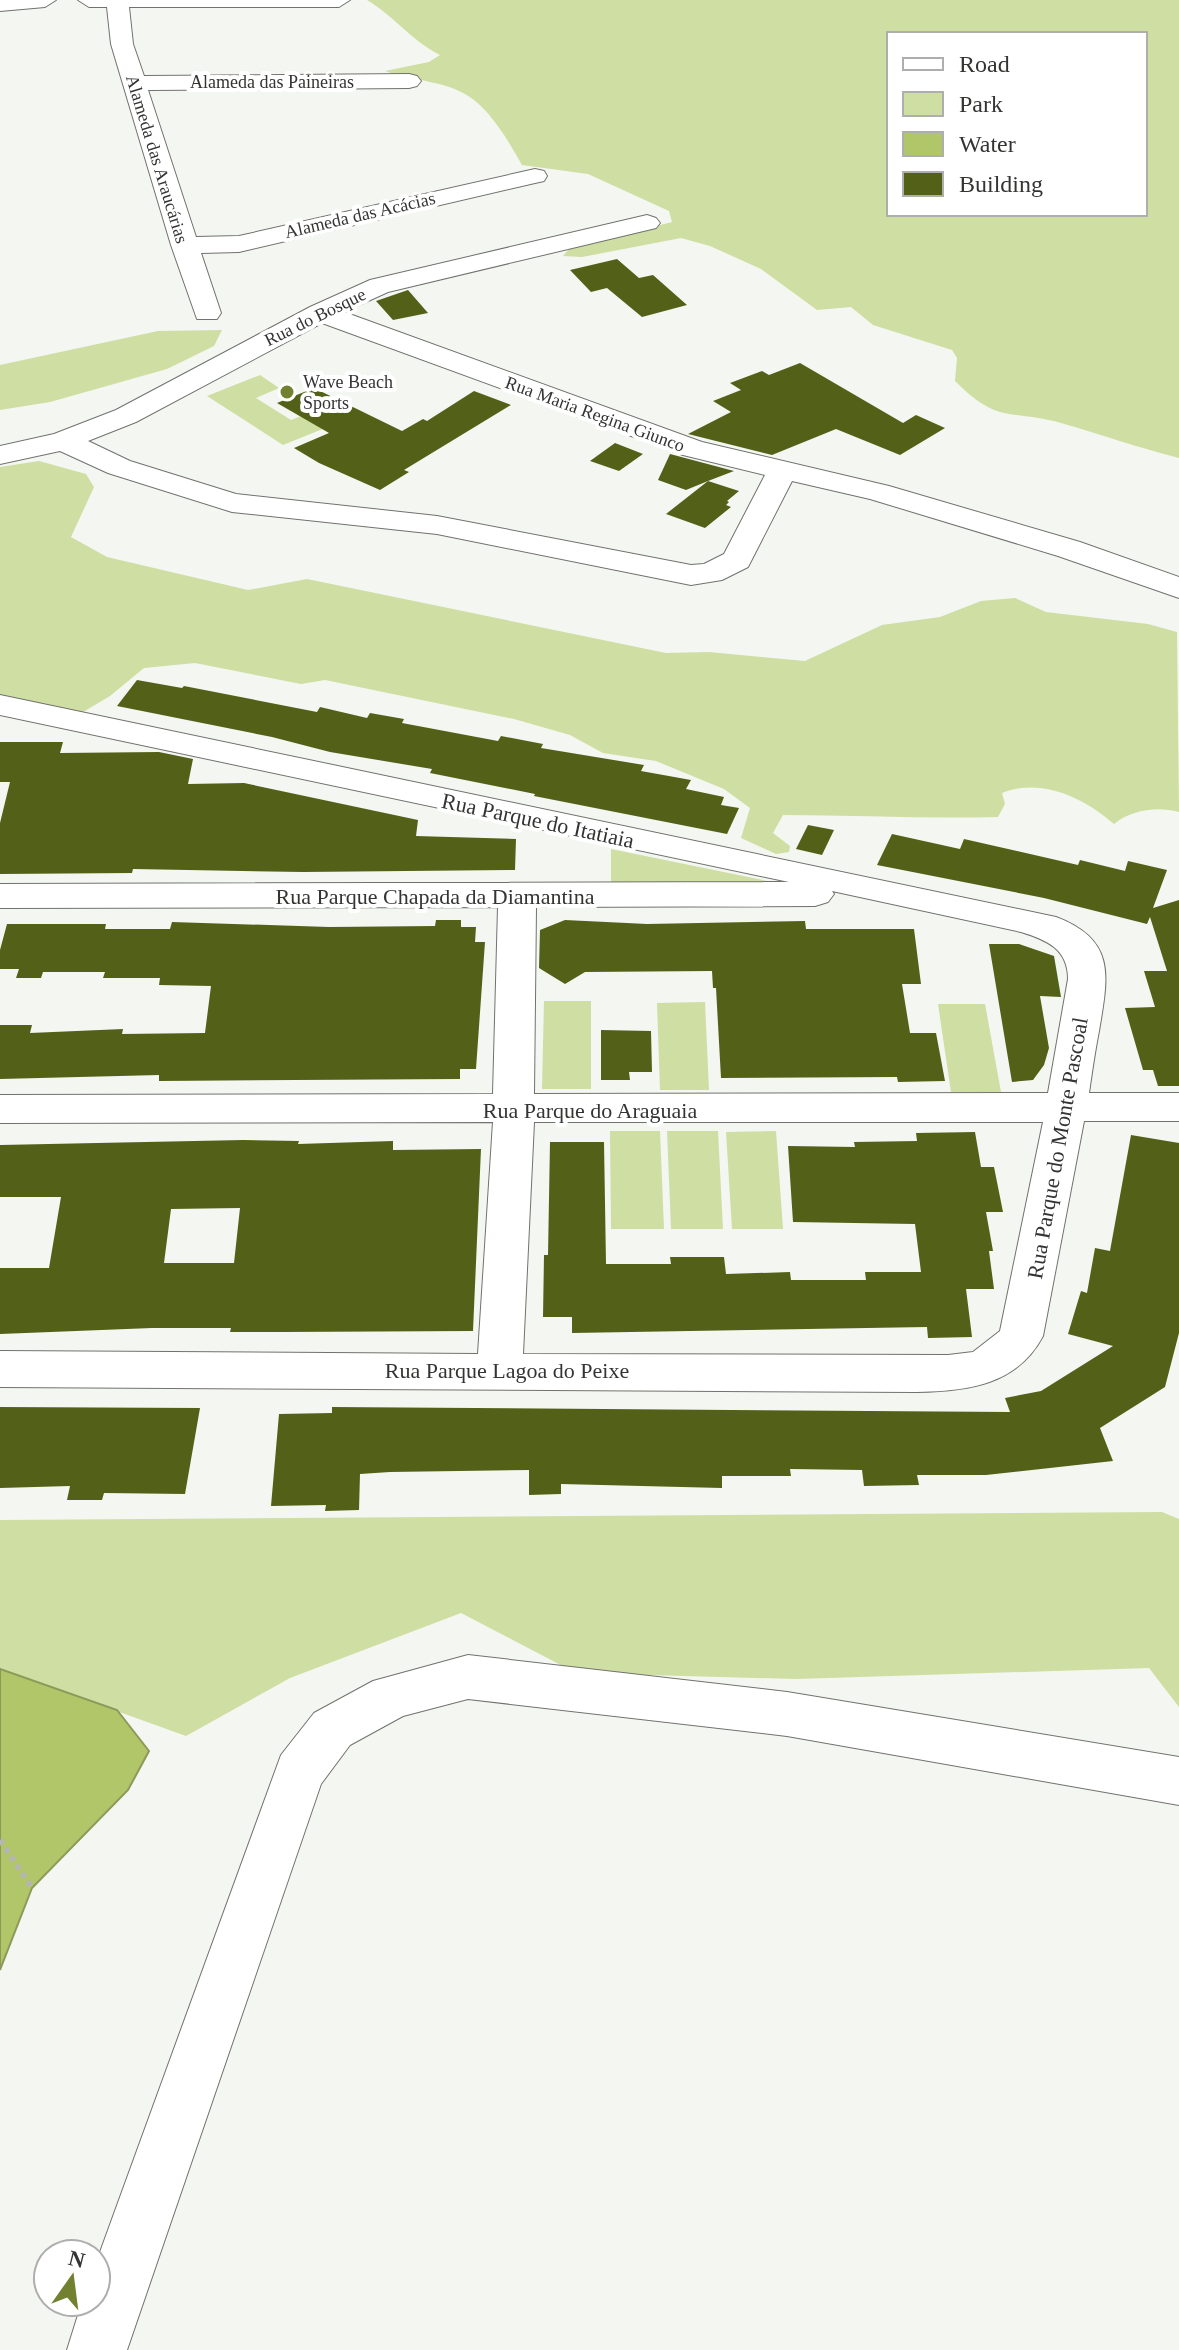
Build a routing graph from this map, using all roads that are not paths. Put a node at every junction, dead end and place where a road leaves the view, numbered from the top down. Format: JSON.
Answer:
{"nodes":[{"id":1,"x":45,"y":0,"type":"edge"},
{"id":2,"x":89,"y":0,"type":"edge"},
{"id":3,"x":339,"y":0,"type":"edge"},
{"id":4,"x":118,"y":2,"type":"junction"},
{"id":5,"x":0,"y":4,"type":"edge"},
{"id":6,"x":409,"y":81,"type":"dead end"},
{"id":7,"x":134,"y":83,"type":"junction"},
{"id":8,"x":535,"y":176,"type":"dead end"},
{"id":9,"x":647,"y":223,"type":"dead end"},
{"id":10,"x":184,"y":245,"type":"junction"},
{"id":11,"x":207,"y":313,"type":"dead end"},
{"id":12,"x":320,"y":313,"type":"junction"},
{"id":13,"x":63,"y":441,"type":"junction"},
{"id":14,"x":0,"y":455,"type":"edge"},
{"id":15,"x":783,"y":468,"type":"junction"},
{"id":16,"x":1069,"y":549,"type":"junction"},
{"id":17,"x":1179,"y":560,"type":"edge"},
{"id":18,"x":1179,"y":588,"type":"edge"},
{"id":19,"x":0,"y":705,"type":"edge"},
{"id":20,"x":584,"y":829,"type":"junction"},
{"id":21,"x":870,"y":889,"type":"junction"},
{"id":22,"x":574,"y":895,"type":"junction"},
{"id":23,"x":0,"y":896,"type":"edge"},
{"id":24,"x":517,"y":897,"type":"junction"},
{"id":25,"x":1073,"y":942,"type":"joint"},
{"id":26,"x":1179,"y":1107,"type":"edge"},
{"id":27,"x":0,"y":1109,"type":"edge"},
{"id":28,"x":512,"y":1109,"type":"junction"},
{"id":29,"x":1067,"y":1109,"type":"junction"},
{"id":30,"x":1009,"y":1354,"type":"joint"},
{"id":31,"x":0,"y":1369,"type":"edge"},
{"id":32,"x":500,"y":1370,"type":"junction"},
{"id":33,"x":1179,"y":1781,"type":"edge"},
{"id":34,"x":97,"y":2347,"type":"dead end"}],
"edges":[{"from":1,"to":5,"type":"street"},
{"from":2,"to":4,"type":"street"},
{"from":3,"to":4,"type":"street"},
{"from":4,"to":7,"type":"street","name":"Alameda das Araucárias"},
{"from":6,"to":7,"type":"street","name":"Alameda das Paineiras"},
{"from":7,"to":10,"type":"street","name":"Alameda das Araucárias"},
{"from":8,"to":10,"type":"street","name":"Alameda das Acácias"},
{"from":9,"to":12,"type":"street","name":"Rua do Bosque"},
{"from":10,"to":11,"type":"street","name":"Alameda das Araucárias"},
{"from":12,"to":13,"type":"street","name":"Rua do Bosque"},
{"from":12,"to":15,"type":"street","name":"Rua Maria Regina Giunco"},
{"from":13,"to":14,"type":"street","name":"Rua do Bosque"},
{"from":13,"to":15,"type":"street"},
{"from":15,"to":16,"type":"street","name":"Rua Maria Regina Giunco"},
{"from":16,"to":17,"type":"street"},
{"from":16,"to":18,"type":"street"},
{"from":19,"to":20,"type":"street","name":"Rua Parque do Itatiaia"},
{"from":20,"to":21,"type":"street","name":"Rua Parque do Itatiaia"},
{"from":20,"to":22,"type":"street"},
{"from":21,"to":22,"type":"street","name":"Rua Parque Chapada da Diamantina"},
{"from":21,"to":25,"type":"street","name":"Rua Parque do Itatiaia"},
{"from":22,"to":24,"type":"street","name":"Rua Parque Chapada da Diamantina"},
{"from":23,"to":24,"type":"street","name":"Rua Parque Chapada da Diamantina"},
{"from":24,"to":28,"type":"street"},
{"from":25,"to":29,"type":"street","name":"Rua Parque do Monte Pascoal"},
{"from":26,"to":29,"type":"street","name":"Rua Parque do Araguaia"},
{"from":27,"to":28,"type":"street","name":"Rua Parque do Araguaia"},
{"from":28,"to":29,"type":"street","name":"Rua Parque do Araguaia"},
{"from":28,"to":32,"type":"street"},
{"from":29,"to":30,"type":"street","name":"Rua Parque do Monte Pascoal"},
{"from":30,"to":32,"type":"street","name":"Rua Parque Lagoa do Peixe"},
{"from":31,"to":32,"type":"street","name":"Rua Parque Lagoa do Peixe"},
{"from":33,"to":34,"type":"street"}]}
